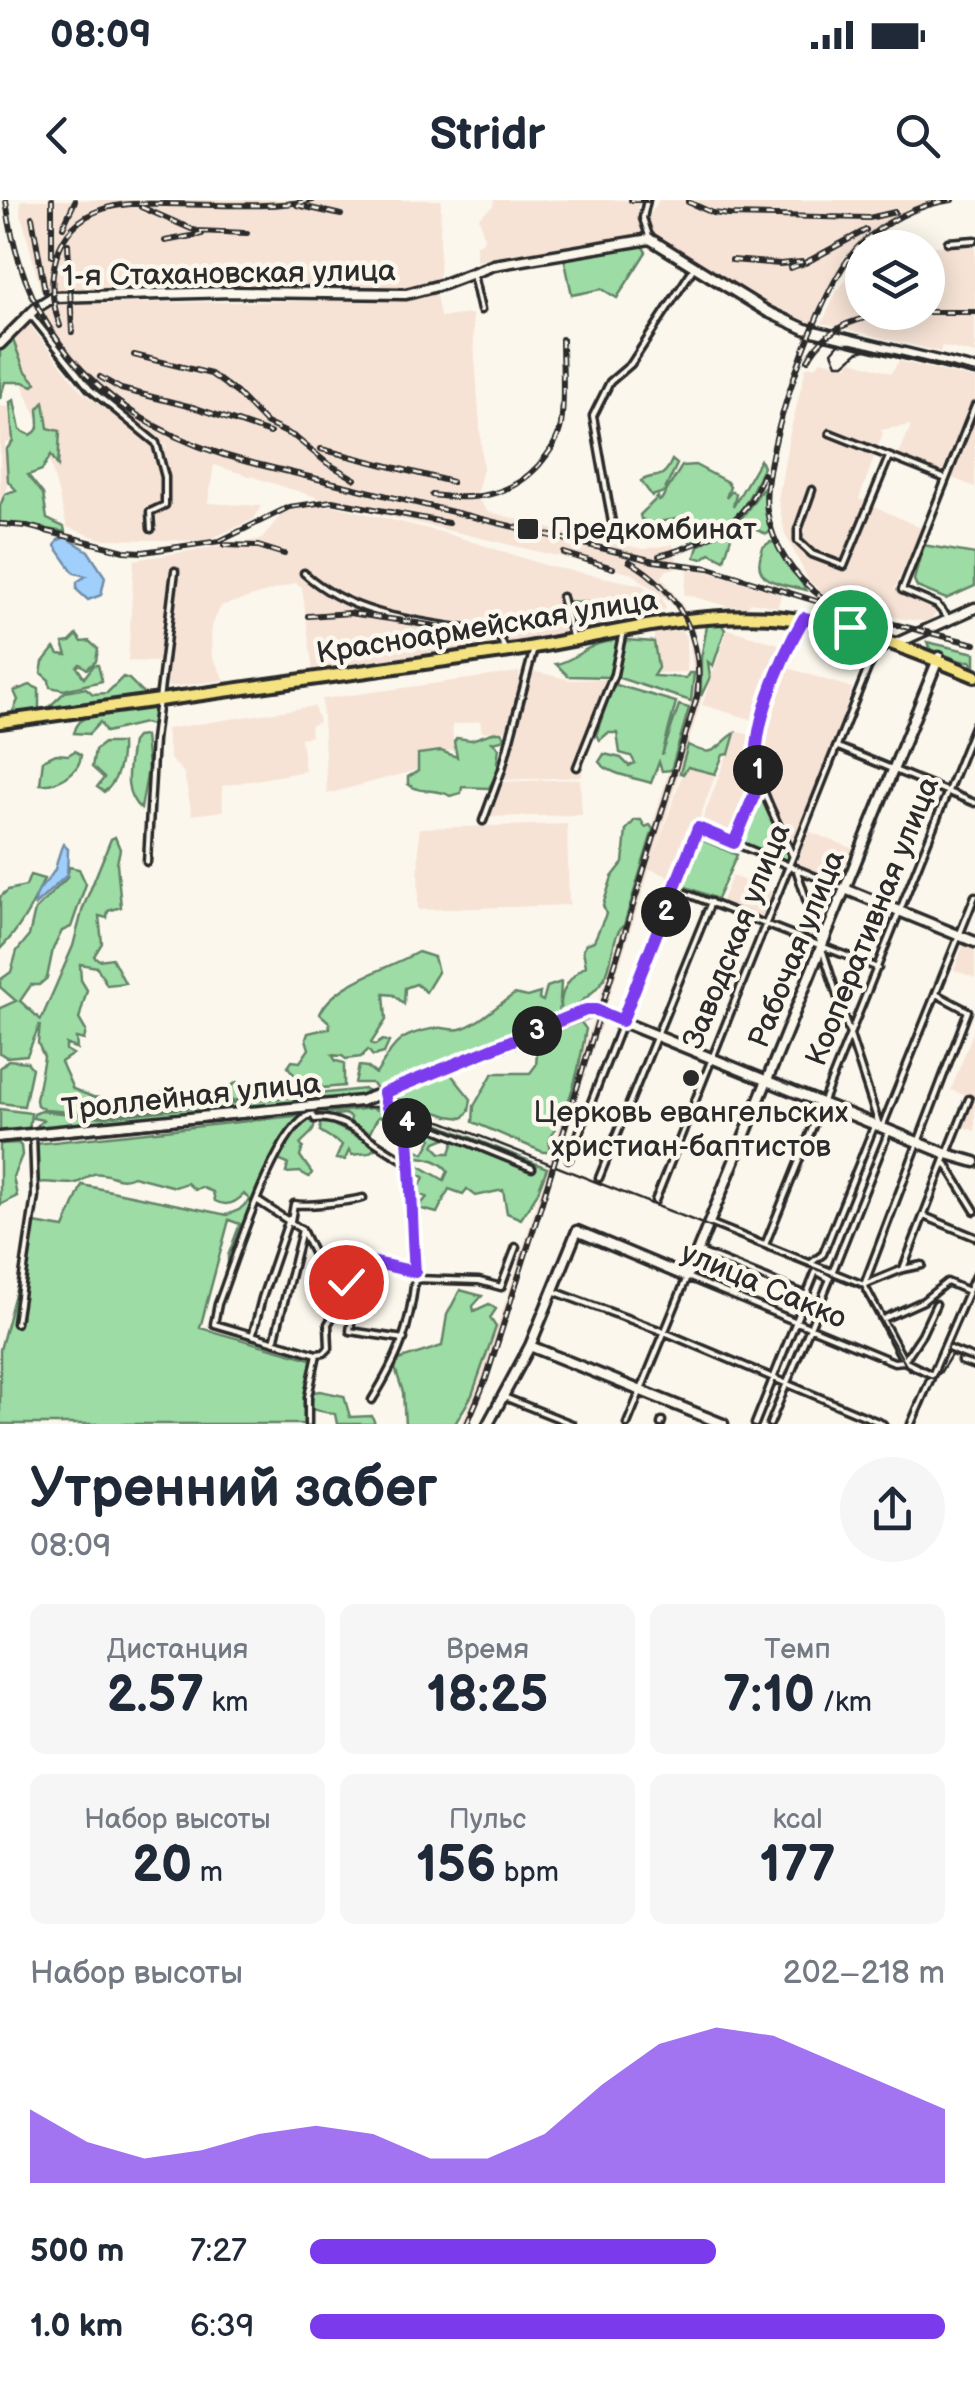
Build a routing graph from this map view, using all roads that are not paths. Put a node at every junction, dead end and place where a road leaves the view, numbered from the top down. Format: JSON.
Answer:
{"nodes":[{"id":1,"x":648,"y":200,"type":"edge"},
{"id":2,"x":650,"y":239,"type":"junction"},
{"id":3,"x":975,"y":240,"type":"edge"},
{"id":4,"x":948,"y":242,"type":"dead end"},
{"id":5,"x":695,"y":267,"type":"junction"},
{"id":6,"x":472,"y":273,"type":"junction"},
{"id":7,"x":481,"y":310,"type":"dead end"},
{"id":8,"x":30,"y":314,"type":"junction"},
{"id":9,"x":0,"y":344,"type":"edge"},
{"id":10,"x":975,"y":369,"type":"edge"},
{"id":11,"x":975,"y":406,"type":"edge"},
{"id":12,"x":830,"y":433,"type":"dead end"},
{"id":13,"x":890,"y":457,"type":"junction"},
{"id":14,"x":946,"y":479,"type":"junction"},
{"id":15,"x":812,"y":490,"type":"dead end"},
{"id":16,"x":613,"y":528,"type":"dead end"},
{"id":17,"x":152,"y":529,"type":"dead end"},
{"id":18,"x":175,"y":570,"type":"dead end"},
{"id":19,"x":304,"y":573,"type":"dead end"},
{"id":20,"x":562,"y":598,"type":"dead end"},
{"id":21,"x":975,"y":608,"type":"edge"},
{"id":22,"x":803,"y":619,"type":"junction"},
{"id":23,"x":948,"y":619,"type":"junction"},
{"id":24,"x":622,"y":630,"type":"junction"},
{"id":25,"x":572,"y":636,"type":"junction"},
{"id":26,"x":898,"y":643,"type":"junction"},
{"id":27,"x":534,"y":645,"type":"junction"},
{"id":28,"x":506,"y":650,"type":"junction"},
{"id":29,"x":938,"y":659,"type":"junction"},
{"id":30,"x":975,"y":674,"type":"edge"},
{"id":31,"x":158,"y":699,"type":"junction"},
{"id":32,"x":0,"y":721,"type":"edge"},
{"id":33,"x":975,"y":724,"type":"edge"},
{"id":34,"x":838,"y":747,"type":"junction"},
{"id":35,"x":577,"y":767,"type":"dead end"},
{"id":36,"x":893,"y":769,"type":"junction"},
{"id":37,"x":761,"y":779,"type":"junction"},
{"id":38,"x":948,"y":792,"type":"junction"},
{"id":39,"x":975,"y":803,"type":"edge"},
{"id":40,"x":483,"y":821,"type":"dead end"},
{"id":41,"x":734,"y":843,"type":"junction"},
{"id":42,"x":792,"y":855,"type":"junction"},
{"id":43,"x":146,"y":862,"type":"dead end"},
{"id":44,"x":788,"y":865,"type":"junction"},
{"id":45,"x":796,"y":868,"type":"junction"},
{"id":46,"x":675,"y":889,"type":"junction"},
{"id":47,"x":844,"y":889,"type":"junction"},
{"id":48,"x":975,"y":896,"type":"edge"},
{"id":49,"x":711,"y":902,"type":"junction"},
{"id":50,"x":900,"y":912,"type":"junction"},
{"id":51,"x":765,"y":922,"type":"junction"},
{"id":52,"x":959,"y":936,"type":"junction"},
{"id":53,"x":975,"y":942,"type":"edge"},
{"id":54,"x":822,"y":946,"type":"junction"},
{"id":55,"x":878,"y":968,"type":"junction"},
{"id":56,"x":936,"y":994,"type":"junction"},
{"id":57,"x":622,"y":1021,"type":"junction"},
{"id":58,"x":656,"y":1036,"type":"junction"},
{"id":59,"x":848,"y":1038,"type":"junction"},
{"id":60,"x":710,"y":1058,"type":"junction"},
{"id":61,"x":767,"y":1081,"type":"junction"},
{"id":62,"x":384,"y":1093,"type":"junction"},
{"id":63,"x":969,"y":1100,"type":"dead end"},
{"id":64,"x":824,"y":1103,"type":"junction"},
{"id":65,"x":311,"y":1110,"type":"junction"},
{"id":66,"x":406,"y":1118,"type":"junction"},
{"id":67,"x":881,"y":1126,"type":"junction"},
{"id":68,"x":33,"y":1134,"type":"junction"},
{"id":69,"x":0,"y":1137,"type":"edge"},
{"id":70,"x":919,"y":1140,"type":"junction"},
{"id":71,"x":946,"y":1156,"type":"junction"},
{"id":72,"x":568,"y":1159,"type":"dead end"},
{"id":73,"x":975,"y":1161,"type":"edge"},
{"id":74,"x":412,"y":1164,"type":"junction"},
{"id":75,"x":532,"y":1168,"type":"dead end"},
{"id":76,"x":599,"y":1178,"type":"dead end"},
{"id":77,"x":363,"y":1198,"type":"dead end"},
{"id":78,"x":258,"y":1201,"type":"junction"},
{"id":79,"x":655,"y":1201,"type":"dead end"},
{"id":80,"x":975,"y":1210,"type":"edge"},
{"id":81,"x":924,"y":1216,"type":"junction"},
{"id":82,"x":290,"y":1220,"type":"junction"},
{"id":83,"x":709,"y":1223,"type":"junction"},
{"id":84,"x":302,"y":1230,"type":"junction"},
{"id":85,"x":975,"y":1237,"type":"edge"},
{"id":86,"x":764,"y":1246,"type":"junction"},
{"id":87,"x":516,"y":1247,"type":"dead end"},
{"id":88,"x":698,"y":1251,"type":"junction"},
{"id":89,"x":810,"y":1264,"type":"junction"},
{"id":90,"x":922,"y":1266,"type":"dead end"},
{"id":91,"x":817,"y":1269,"type":"junction"},
{"id":92,"x":903,"y":1269,"type":"junction"},
{"id":93,"x":832,"y":1273,"type":"junction"},
{"id":94,"x":415,"y":1276,"type":"junction"},
{"id":95,"x":687,"y":1276,"type":"junction"},
{"id":96,"x":975,"y":1276,"type":"edge"},
{"id":97,"x":864,"y":1284,"type":"junction"},
{"id":98,"x":552,"y":1290,"type":"junction"},
{"id":99,"x":968,"y":1291,"type":"junction"},
{"id":100,"x":807,"y":1295,"type":"junction"},
{"id":101,"x":936,"y":1304,"type":"dead end"},
{"id":102,"x":883,"y":1319,"type":"junction"},
{"id":103,"x":795,"y":1322,"type":"junction"},
{"id":104,"x":16,"y":1323,"type":"dead end"},
{"id":105,"x":809,"y":1328,"type":"junction"},
{"id":106,"x":664,"y":1332,"type":"junction"},
{"id":107,"x":253,"y":1336,"type":"junction"},
{"id":108,"x":404,"y":1338,"type":"junction"},
{"id":109,"x":274,"y":1342,"type":"junction"},
{"id":110,"x":530,"y":1346,"type":"junction"},
{"id":111,"x":950,"y":1349,"type":"dead end"},
{"id":112,"x":317,"y":1354,"type":"junction"},
{"id":113,"x":960,"y":1360,"type":"dead end"},
{"id":114,"x":904,"y":1361,"type":"junction"},
{"id":115,"x":975,"y":1363,"type":"edge"},
{"id":116,"x":932,"y":1375,"type":"junction"},
{"id":117,"x":773,"y":1377,"type":"junction"},
{"id":118,"x":786,"y":1382,"type":"junction"},
{"id":119,"x":640,"y":1390,"type":"junction"},
{"id":120,"x":504,"y":1398,"type":"junction"},
{"id":121,"x":372,"y":1400,"type":"dead end"},
{"id":122,"x":308,"y":1424,"type":"edge"},
{"id":123,"x":488,"y":1424,"type":"edge"},
{"id":124,"x":572,"y":1424,"type":"edge"},
{"id":125,"x":627,"y":1424,"type":"edge"},
{"id":126,"x":723,"y":1424,"type":"edge"},
{"id":127,"x":754,"y":1424,"type":"edge"},
{"id":128,"x":770,"y":1424,"type":"edge"},
{"id":129,"x":882,"y":1424,"type":"edge"},
{"id":130,"x":910,"y":1424,"type":"edge"}],
"edges":[{"from":1,"to":2,"type":"street"},
{"from":2,"to":5,"type":"main road"},
{"from":2,"to":6,"type":"main road","name":"1-я Стахановская улица"},
{"from":3,"to":4,"type":"street"},
{"from":5,"to":10,"type":"main road"},
{"from":5,"to":16,"type":"street"},
{"from":6,"to":7,"type":"street"},
{"from":6,"to":8,"type":"main road","name":"1-я Стахановская улица"},
{"from":8,"to":9,"type":"main road","name":"1-я Стахановская улица"},
{"from":8,"to":17,"type":"street"},
{"from":11,"to":14,"type":"street"},
{"from":12,"to":13,"type":"street"},
{"from":13,"to":14,"type":"street"},
{"from":13,"to":15,"type":"street"},
{"from":14,"to":23,"type":"street"},
{"from":18,"to":31,"type":"street"},
{"from":19,"to":28,"type":"street"},
{"from":20,"to":25,"type":"street"},
{"from":21,"to":23,"type":"main road"},
{"from":22,"to":24,"type":"main road","name":"Красноармейская улица"},
{"from":22,"to":25,"type":"main road","name":"Красноармейская улица"},
{"from":22,"to":26,"type":"main road","name":"Красноармейская улица"},
{"from":22,"to":37,"type":"street"},
{"from":23,"to":26,"type":"main road"},
{"from":24,"to":27,"type":"main road","name":"Красноармейская улица"},
{"from":24,"to":35,"type":"street"},
{"from":25,"to":27,"type":"main road","name":"Красноармейская улица"},
{"from":26,"to":29,"type":"main road","name":"Красноармейская улица"},
{"from":26,"to":34,"type":"street","name":"Заводская улица"},
{"from":27,"to":28,"type":"main road","name":"Красноармейская улица"},
{"from":27,"to":40,"type":"street"},
{"from":28,"to":31,"type":"main road","name":"Красноармейская улица"},
{"from":29,"to":30,"type":"main road","name":"Красноармейская улица"},
{"from":29,"to":36,"type":"main road","name":"Рабочая улица"},
{"from":31,"to":32,"type":"main road","name":"Красноармейская улица"},
{"from":31,"to":43,"type":"street"},
{"from":33,"to":38,"type":"street","name":"Кооперативная улица"},
{"from":34,"to":36,"type":"street"},
{"from":34,"to":42,"type":"street","name":"Заводская улица"},
{"from":36,"to":38,"type":"street"},
{"from":36,"to":47,"type":"main road","name":"Рабочая улица"},
{"from":37,"to":41,"type":"street"},
{"from":37,"to":42,"type":"street"},
{"from":38,"to":39,"type":"street"},
{"from":38,"to":50,"type":"street","name":"Кооперативная улица"},
{"from":41,"to":44,"type":"street"},
{"from":41,"to":46,"type":"street"},
{"from":42,"to":44,"type":"street","name":"Заводская улица"},
{"from":44,"to":45,"type":"street"},
{"from":44,"to":51,"type":"street","name":"Заводская улица"},
{"from":45,"to":47,"type":"street"},
{"from":45,"to":54,"type":"street"},
{"from":46,"to":49,"type":"street"},
{"from":46,"to":57,"type":"street"},
{"from":47,"to":50,"type":"main road"},
{"from":47,"to":54,"type":"main road","name":"Рабочая улица"},
{"from":48,"to":52,"type":"street"},
{"from":49,"to":51,"type":"street"},
{"from":49,"to":58,"type":"street"},
{"from":50,"to":52,"type":"main road"},
{"from":50,"to":55,"type":"street","name":"Кооперативная улица"},
{"from":51,"to":54,"type":"street"},
{"from":51,"to":60,"type":"street","name":"Заводская улица"},
{"from":52,"to":53,"type":"main road"},
{"from":52,"to":56,"type":"street"},
{"from":54,"to":55,"type":"street"},
{"from":54,"to":59,"type":"street"},
{"from":54,"to":61,"type":"main road","name":"Рабочая улица"},
{"from":55,"to":59,"type":"street","name":"Кооперативная улица"},
{"from":56,"to":67,"type":"street"},
{"from":56,"to":70,"type":"street"},
{"from":57,"to":58,"type":"main road","name":"Троллейная улица"},
{"from":57,"to":62,"type":"main road","name":"Троллейная улица"},
{"from":57,"to":72,"type":"street"},
{"from":58,"to":60,"type":"main road","name":"Троллейная улица"},
{"from":58,"to":76,"type":"street"},
{"from":59,"to":64,"type":"street","name":"Кооперативная улица"},
{"from":59,"to":67,"type":"street"},
{"from":60,"to":61,"type":"main road","name":"Троллейная улица"},
{"from":60,"to":79,"type":"street","name":"Заводская улица"},
{"from":61,"to":64,"type":"main road","name":"Троллейная улица"},
{"from":61,"to":83,"type":"main road","name":"Рабочая улица"},
{"from":62,"to":65,"type":"main road","name":"Троллейная улица"},
{"from":62,"to":66,"type":"street"},
{"from":63,"to":71,"type":"street"},
{"from":64,"to":67,"type":"main road","name":"Троллейная улица"},
{"from":64,"to":86,"type":"street","name":"Кооперативная улица"},
{"from":65,"to":68,"type":"main road","name":"Троллейная улица"},
{"from":65,"to":74,"type":"street"},
{"from":65,"to":78,"type":"street"},
{"from":66,"to":74,"type":"street"},
{"from":66,"to":75,"type":"street"},
{"from":67,"to":70,"type":"main road","name":"Троллейная улица"},
{"from":67,"to":89,"type":"street"},
{"from":67,"to":93,"type":"street"},
{"from":68,"to":69,"type":"main road","name":"Троллейная улица"},
{"from":68,"to":104,"type":"street"},
{"from":70,"to":71,"type":"main road","name":"Троллейная улица"},
{"from":70,"to":97,"type":"street"},
{"from":71,"to":73,"type":"main road","name":"Троллейная улица"},
{"from":71,"to":80,"type":"street"},
{"from":71,"to":81,"type":"street"},
{"from":74,"to":94,"type":"street"},
{"from":77,"to":82,"type":"street"},
{"from":78,"to":82,"type":"street"},
{"from":78,"to":107,"type":"street"},
{"from":81,"to":85,"type":"street"},
{"from":81,"to":92,"type":"street"},
{"from":82,"to":84,"type":"street"},
{"from":82,"to":107,"type":"street"},
{"from":83,"to":86,"type":"street"},
{"from":83,"to":88,"type":"main road","name":"Рабочая улица"},
{"from":84,"to":109,"type":"street"},
{"from":84,"to":112,"type":"street"},
{"from":86,"to":89,"type":"street"},
{"from":87,"to":94,"type":"street"},
{"from":88,"to":95,"type":"main road","name":"Рабочая улица"},
{"from":88,"to":100,"type":"street"},
{"from":89,"to":91,"type":"street"},
{"from":90,"to":92,"type":"street"},
{"from":91,"to":93,"type":"street"},
{"from":91,"to":100,"type":"street"},
{"from":91,"to":105,"type":"street"},
{"from":92,"to":97,"type":"street"},
{"from":93,"to":97,"type":"street"},
{"from":94,"to":108,"type":"street"},
{"from":94,"to":108,"type":"street"},
{"from":95,"to":98,"type":"main road","name":"улица Сакко"},
{"from":95,"to":103,"type":"street","name":"улица Сакко"},
{"from":95,"to":106,"type":"street","name":"Рабочая улица"},
{"from":96,"to":99,"type":"street"},
{"from":97,"to":102,"type":"street"},
{"from":98,"to":106,"type":"street"},
{"from":98,"to":110,"type":"main road"},
{"from":99,"to":102,"type":"street"},
{"from":99,"to":116,"type":"street"},
{"from":100,"to":103,"type":"street"},
{"from":101,"to":114,"type":"street"},
{"from":102,"to":114,"type":"street"},
{"from":103,"to":105,"type":"street","name":"улица Сакко"},
{"from":103,"to":117,"type":"street"},
{"from":105,"to":114,"type":"street","name":"улица Сакко"},
{"from":105,"to":118,"type":"street"},
{"from":106,"to":117,"type":"street"},
{"from":106,"to":119,"type":"street","name":"Рабочая улица"},
{"from":107,"to":109,"type":"street"},
{"from":108,"to":121,"type":"street"},
{"from":109,"to":112,"type":"street"},
{"from":110,"to":119,"type":"main road"},
{"from":110,"to":120,"type":"main road"},
{"from":111,"to":115,"type":"street"},
{"from":112,"to":122,"type":"street"},
{"from":113,"to":115,"type":"street"},
{"from":114,"to":116,"type":"street","name":"улица Сакко"},
{"from":116,"to":130,"type":"street"},
{"from":117,"to":118,"type":"street"},
{"from":117,"to":127,"type":"street"},
{"from":118,"to":128,"type":"street"},
{"from":118,"to":129,"type":"street"},
{"from":119,"to":125,"type":"street","name":"Рабочая улица"},
{"from":119,"to":126,"type":"main road"},
{"from":120,"to":123,"type":"main road"},
{"from":120,"to":124,"type":"street"}]}
